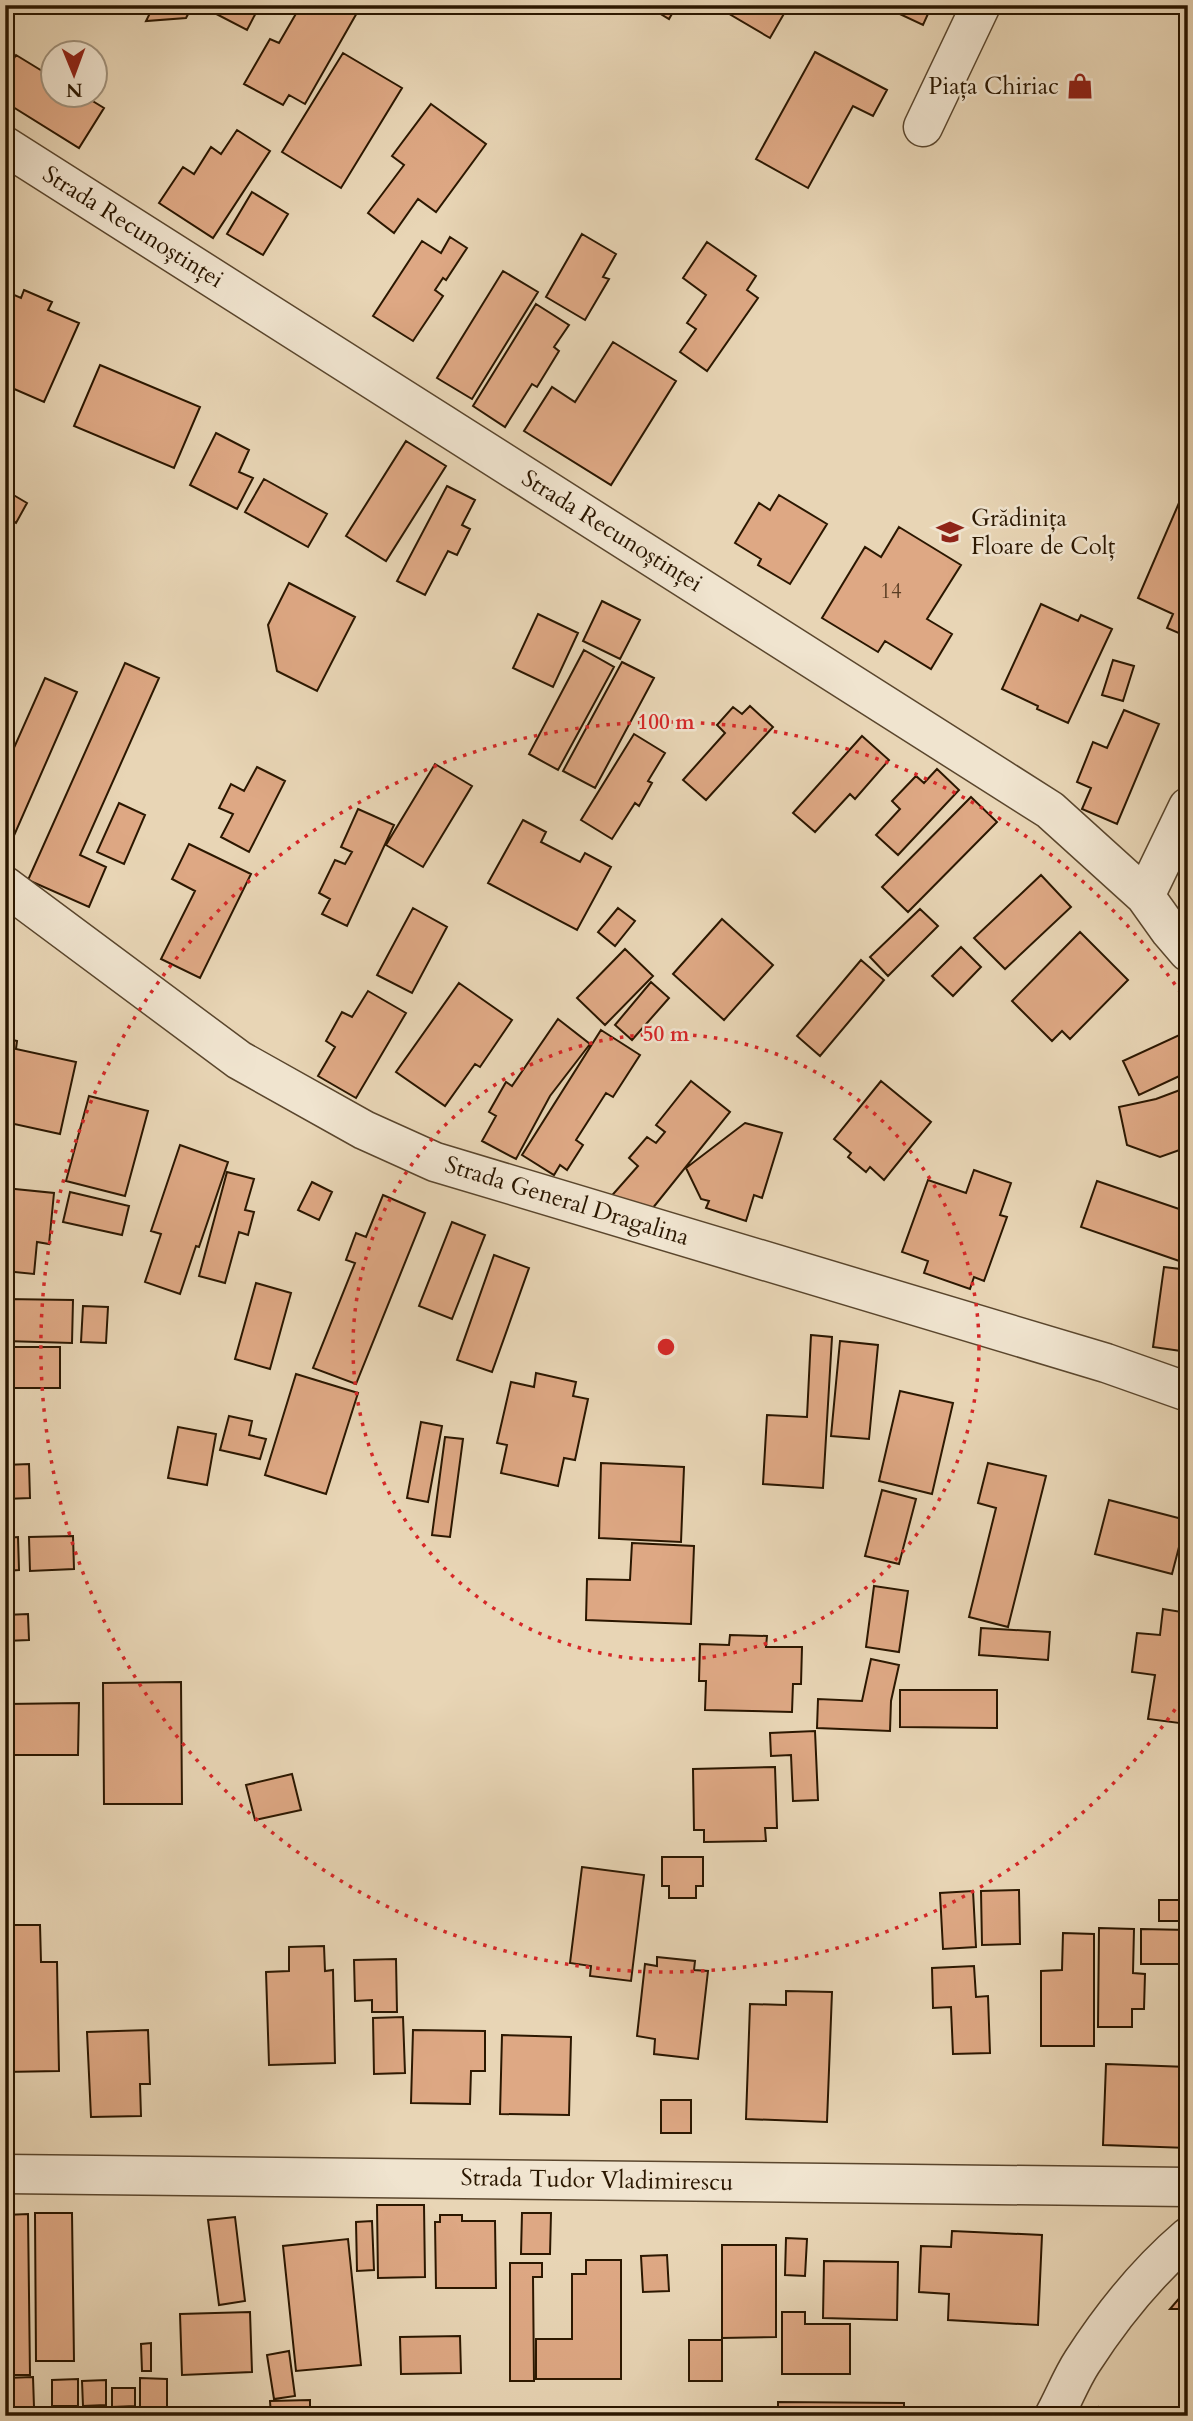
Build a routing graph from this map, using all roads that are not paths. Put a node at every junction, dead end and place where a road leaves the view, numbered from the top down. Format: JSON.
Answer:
{"nodes":[{"id":1,"x":981,"y":5,"type":"edge"},
{"id":2,"x":923,"y":127,"type":"dead end"},
{"id":3,"x":5,"y":146,"type":"edge"},
{"id":4,"x":1188,"y":807,"type":"edge"},
{"id":5,"x":5,"y":886,"type":"edge"},
{"id":6,"x":1145,"y":896,"type":"junction"},
{"id":7,"x":1188,"y":952,"type":"edge"},
{"id":8,"x":1188,"y":1392,"type":"edge"},
{"id":9,"x":5,"y":2174,"type":"edge"},
{"id":10,"x":1188,"y":2187,"type":"edge"},
{"id":11,"x":1188,"y":2237,"type":"edge"},
{"id":12,"x":1055,"y":2416,"type":"edge"}],
"edges":[{"from":1,"to":2,"type":"street"},
{"from":3,"to":6,"type":"street","name":"Strada Recunoștinței"},
{"from":4,"to":6,"type":"street"},
{"from":5,"to":8,"type":"street","name":"Strada General Dragalina"},
{"from":6,"to":7,"type":"street","name":"Strada Recunoștinței"},
{"from":9,"to":10,"type":"street","name":"Strada Tudor Vladimirescu"},
{"from":11,"to":12,"type":"street"}]}
